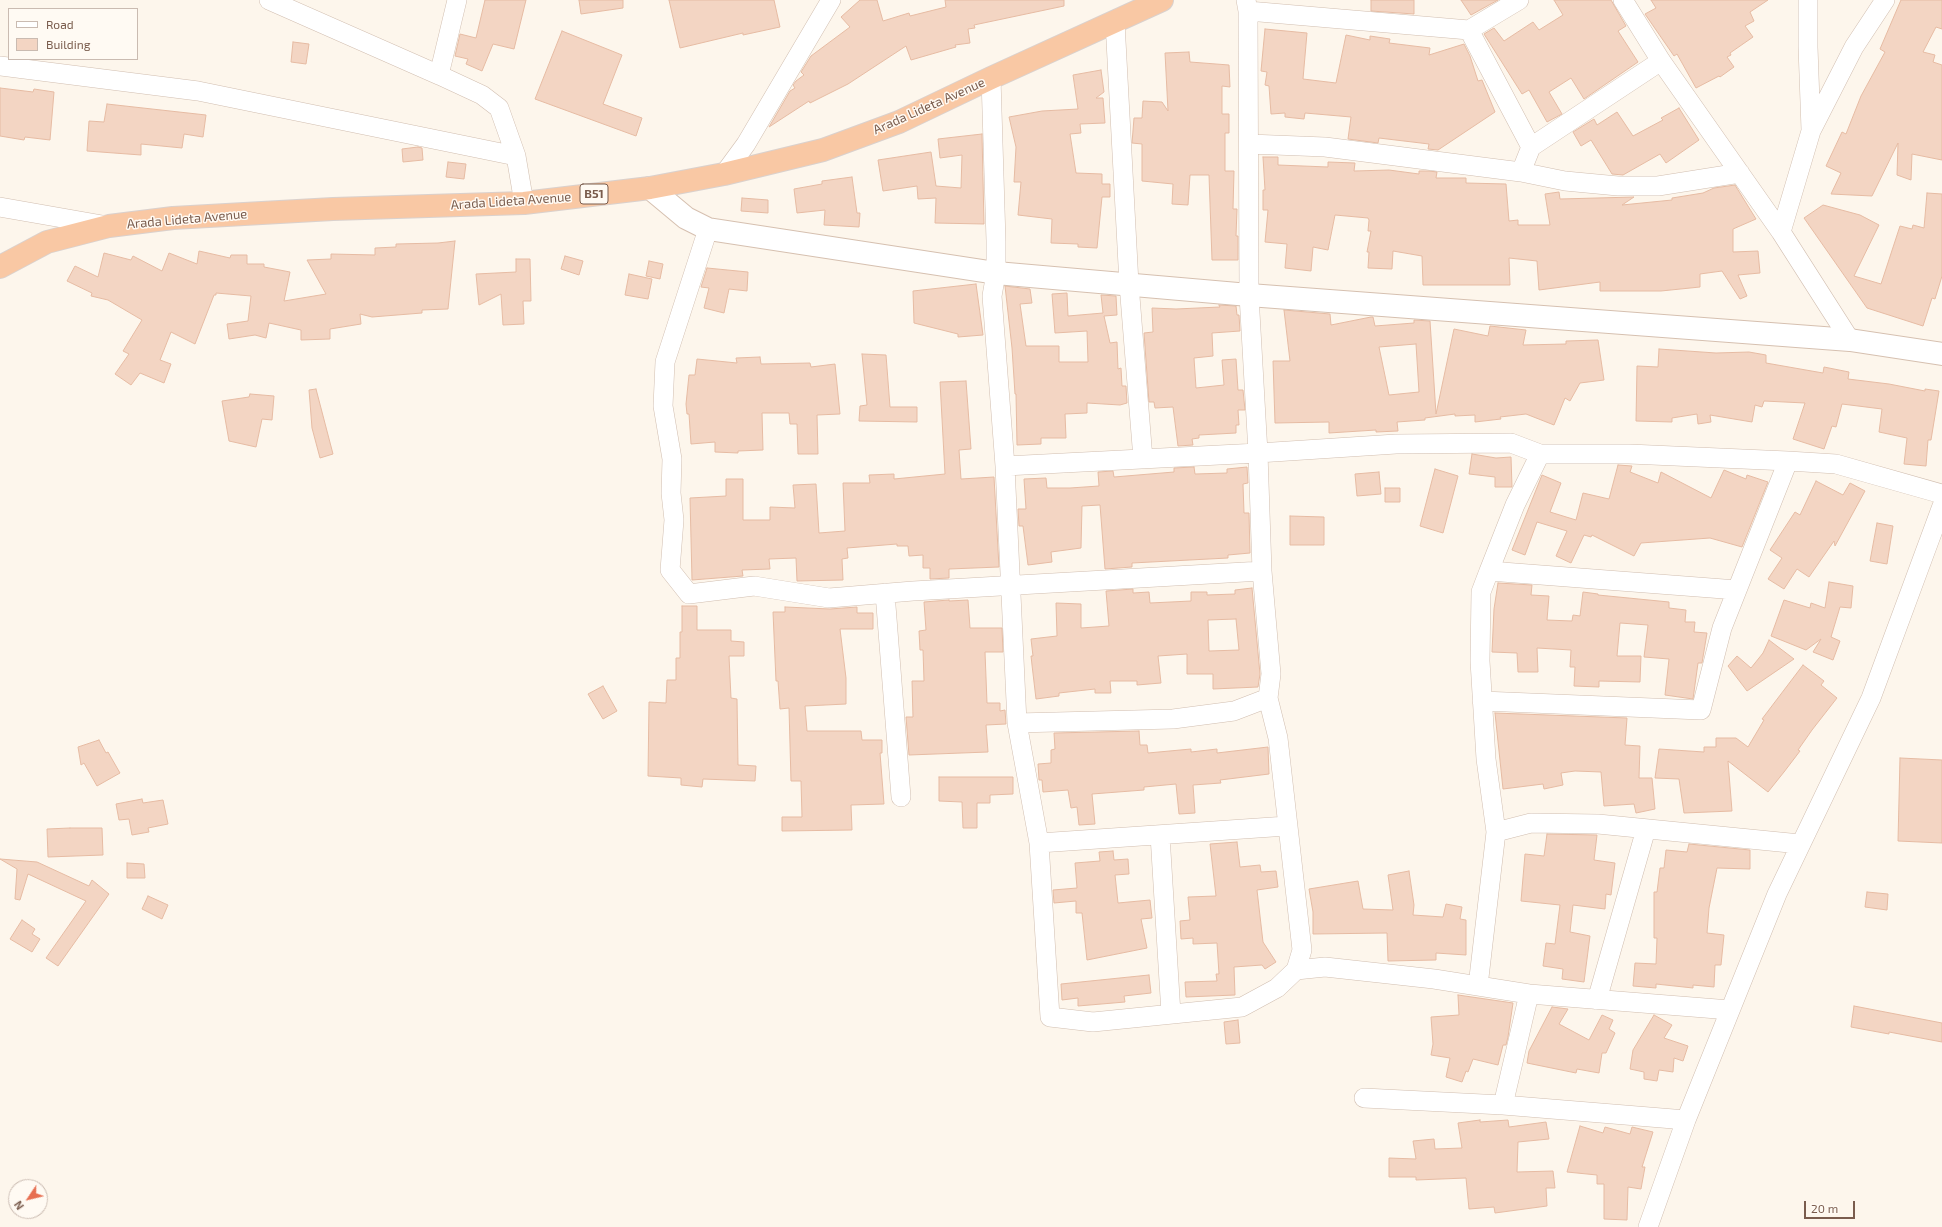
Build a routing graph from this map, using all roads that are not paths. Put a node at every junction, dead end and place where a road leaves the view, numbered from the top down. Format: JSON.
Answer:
{"nodes":[{"id":1,"x":269,"y":0,"type":"edge"},
{"id":2,"x":457,"y":0,"type":"edge"},
{"id":3,"x":831,"y":0,"type":"edge"},
{"id":4,"x":1162,"y":0,"type":"edge"},
{"id":5,"x":1519,"y":0,"type":"edge"},
{"id":6,"x":1624,"y":0,"type":"edge"},
{"id":7,"x":1808,"y":0,"type":"edge"},
{"id":8,"x":1885,"y":0,"type":"edge"},
{"id":9,"x":1247,"y":6,"type":"edge"},
{"id":10,"x":1115,"y":22,"type":"junction"},
{"id":11,"x":1470,"y":30,"type":"junction"},
{"id":12,"x":1661,"y":61,"type":"junction"},
{"id":13,"x":0,"y":66,"type":"edge"},
{"id":14,"x":439,"y":75,"type":"junction"},
{"id":15,"x":991,"y":78,"type":"junction"},
{"id":16,"x":1811,"y":131,"type":"junction"},
{"id":17,"x":1249,"y":144,"type":"junction"},
{"id":18,"x":1531,"y":147,"type":"junction"},
{"id":19,"x":516,"y":156,"type":"junction"},
{"id":20,"x":1521,"y":172,"type":"junction"},
{"id":21,"x":1740,"y":173,"type":"junction"},
{"id":22,"x":724,"y":174,"type":"junction"},
{"id":23,"x":650,"y":188,"type":"junction"},
{"id":24,"x":524,"y":203,"type":"junction"},
{"id":25,"x":0,"y":207,"type":"edge"},
{"id":26,"x":109,"y":226,"type":"junction"},
{"id":27,"x":708,"y":229,"type":"junction"},
{"id":28,"x":1781,"y":232,"type":"junction"},
{"id":29,"x":0,"y":267,"type":"edge"},
{"id":30,"x":996,"y":273,"type":"junction"},
{"id":31,"x":1129,"y":284,"type":"junction"},
{"id":32,"x":1249,"y":295,"type":"junction"},
{"id":33,"x":1850,"y":340,"type":"junction"},
{"id":34,"x":1942,"y":354,"type":"edge"},
{"id":35,"x":1258,"y":454,"type":"junction"},
{"id":36,"x":1540,"y":454,"type":"junction"},
{"id":37,"x":1143,"y":459,"type":"junction"},
{"id":38,"x":1788,"y":461,"type":"junction"},
{"id":39,"x":1004,"y":466,"type":"junction"},
{"id":40,"x":1942,"y":494,"type":"edge"},
{"id":41,"x":1942,"y":506,"type":"edge"},
{"id":42,"x":1262,"y":571,"type":"junction"},
{"id":43,"x":1489,"y":571,"type":"junction"},
{"id":44,"x":1010,"y":586,"type":"junction"},
{"id":45,"x":1737,"y":590,"type":"junction"},
{"id":46,"x":884,"y":593,"type":"junction"},
{"id":47,"x":1268,"y":698,"type":"junction"},
{"id":48,"x":1482,"y":701,"type":"junction"},
{"id":49,"x":1017,"y":723,"type":"junction"},
{"id":50,"x":901,"y":797,"type":"dead end"},
{"id":51,"x":1287,"y":826,"type":"junction"},
{"id":52,"x":1646,"y":829,"type":"junction"},
{"id":53,"x":1496,"y":832,"type":"junction"},
{"id":54,"x":1160,"y":835,"type":"junction"},
{"id":55,"x":1040,"y":843,"type":"junction"},
{"id":56,"x":1800,"y":844,"type":"junction"},
{"id":57,"x":1296,"y":970,"type":"junction"},
{"id":58,"x":1478,"y":986,"type":"junction"},
{"id":59,"x":1529,"y":994,"type":"junction"},
{"id":60,"x":1597,"y":1000,"type":"junction"},
{"id":61,"x":1730,"y":1010,"type":"junction"},
{"id":62,"x":1171,"y":1014,"type":"junction"},
{"id":63,"x":1364,"y":1098,"type":"dead end"},
{"id":64,"x":1503,"y":1105,"type":"junction"},
{"id":65,"x":1686,"y":1120,"type":"junction"},
{"id":66,"x":1648,"y":1227,"type":"edge"}],
"edges":[{"from":1,"to":14,"type":"street"},
{"from":2,"to":14,"type":"street"},
{"from":3,"to":22,"type":"street"},
{"from":4,"to":10,"type":"highway","name":"Arada Lideta Avenue","number":"B51"},
{"from":5,"to":11,"type":"street"},
{"from":6,"to":12,"type":"street"},
{"from":7,"to":16,"type":"street"},
{"from":8,"to":16,"type":"street"},
{"from":9,"to":11,"type":"street"},
{"from":9,"to":17,"type":"street"},
{"from":10,"to":15,"type":"highway","name":"Arada Lideta Avenue","number":"B51"},
{"from":10,"to":31,"type":"street"},
{"from":11,"to":18,"type":"street"},
{"from":12,"to":18,"type":"street"},
{"from":12,"to":21,"type":"street"},
{"from":13,"to":19,"type":"street"},
{"from":14,"to":19,"type":"street"},
{"from":15,"to":22,"type":"highway","name":"Arada Lideta Avenue","number":"B51"},
{"from":15,"to":30,"type":"street"},
{"from":16,"to":28,"type":"street"},
{"from":17,"to":20,"type":"street"},
{"from":17,"to":32,"type":"street"},
{"from":18,"to":20,"type":"street"},
{"from":19,"to":24,"type":"street"},
{"from":20,"to":21,"type":"street"},
{"from":21,"to":28,"type":"street"},
{"from":22,"to":23,"type":"highway","name":"Arada Lideta Avenue","number":"B51"},
{"from":23,"to":24,"type":"highway","name":"Arada Lideta Avenue","number":"B51"},
{"from":23,"to":27,"type":"main road"},
{"from":24,"to":26,"type":"highway","name":"Arada Lideta Avenue","number":"B51"},
{"from":25,"to":26,"type":"street"},
{"from":26,"to":29,"type":"highway","name":"Arada Lideta Avenue","number":"B51"},
{"from":27,"to":30,"type":"main road"},
{"from":27,"to":46,"type":"street"},
{"from":28,"to":33,"type":"street"},
{"from":30,"to":31,"type":"main road"},
{"from":30,"to":39,"type":"street"},
{"from":31,"to":32,"type":"main road"},
{"from":31,"to":37,"type":"street"},
{"from":32,"to":33,"type":"main road"},
{"from":32,"to":35,"type":"street"},
{"from":33,"to":34,"type":"main road"},
{"from":35,"to":36,"type":"street"},
{"from":35,"to":37,"type":"street"},
{"from":35,"to":42,"type":"street"},
{"from":36,"to":38,"type":"street"},
{"from":36,"to":43,"type":"street"},
{"from":37,"to":39,"type":"street"},
{"from":38,"to":40,"type":"street"},
{"from":38,"to":45,"type":"street"},
{"from":39,"to":44,"type":"street"},
{"from":41,"to":56,"type":"street"},
{"from":42,"to":44,"type":"street"},
{"from":42,"to":47,"type":"street"},
{"from":43,"to":45,"type":"street"},
{"from":43,"to":48,"type":"street"},
{"from":44,"to":46,"type":"street"},
{"from":44,"to":49,"type":"street"},
{"from":45,"to":48,"type":"street"},
{"from":46,"to":50,"type":"street"},
{"from":47,"to":49,"type":"street"},
{"from":47,"to":51,"type":"street"},
{"from":48,"to":53,"type":"street"},
{"from":49,"to":55,"type":"street"},
{"from":51,"to":54,"type":"street"},
{"from":51,"to":57,"type":"street"},
{"from":52,"to":53,"type":"street"},
{"from":52,"to":56,"type":"street"},
{"from":52,"to":60,"type":"street"},
{"from":53,"to":58,"type":"street"},
{"from":54,"to":55,"type":"street"},
{"from":54,"to":62,"type":"street"},
{"from":55,"to":62,"type":"street"},
{"from":56,"to":61,"type":"street"},
{"from":57,"to":58,"type":"street"},
{"from":57,"to":62,"type":"street"},
{"from":58,"to":59,"type":"street"},
{"from":59,"to":60,"type":"street"},
{"from":59,"to":64,"type":"street"},
{"from":60,"to":61,"type":"street"},
{"from":61,"to":65,"type":"street"},
{"from":63,"to":64,"type":"street"},
{"from":64,"to":65,"type":"street"},
{"from":65,"to":66,"type":"street"}]}
